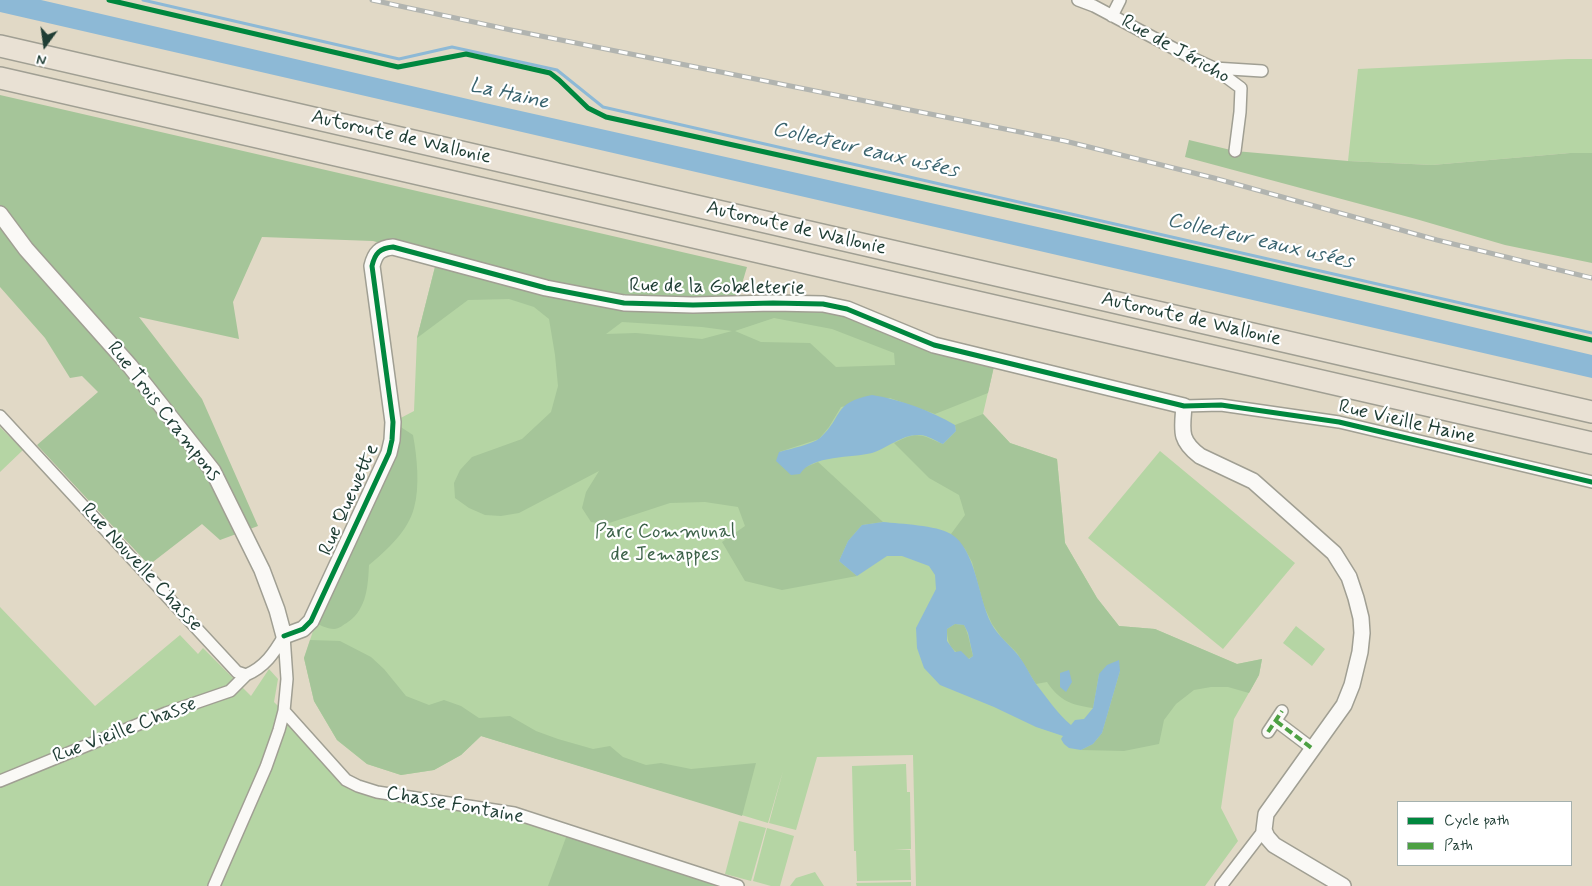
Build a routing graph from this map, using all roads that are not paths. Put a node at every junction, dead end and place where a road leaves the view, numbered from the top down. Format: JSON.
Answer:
{"nodes":[{"id":1,"x":1078,"y":0,"type":"edge"},
{"id":2,"x":1120,"y":0,"type":"edge"},
{"id":3,"x":1112,"y":16,"type":"junction"},
{"id":4,"x":0,"y":46,"type":"edge"},
{"id":5,"x":1214,"y":68,"type":"junction"},
{"id":6,"x":1262,"y":71,"type":"dead end"},
{"id":7,"x":0,"y":78,"type":"edge"},
{"id":8,"x":1234,"y":151,"type":"dead end"},
{"id":9,"x":0,"y":214,"type":"edge"},
{"id":10,"x":372,"y":266,"type":"joint"},
{"id":11,"x":1184,"y":406,"type":"junction"},
{"id":12,"x":1592,"y":412,"type":"edge"},
{"id":13,"x":0,"y":416,"type":"edge"},
{"id":14,"x":1592,"y":443,"type":"edge"},
{"id":15,"x":1592,"y":482,"type":"edge"},
{"id":16,"x":284,"y":636,"type":"junction"},
{"id":17,"x":246,"y":675,"type":"junction"},
{"id":18,"x":1282,"y":711,"type":"dead end"},
{"id":19,"x":284,"y":712,"type":"junction"},
{"id":20,"x":1276,"y":721,"type":"junction"},
{"id":21,"x":1268,"y":732,"type":"dead end"},
{"id":22,"x":1313,"y":749,"type":"junction"},
{"id":23,"x":0,"y":781,"type":"edge"},
{"id":24,"x":1264,"y":830,"type":"junction"},
{"id":25,"x":214,"y":886,"type":"edge"},
{"id":26,"x":738,"y":886,"type":"edge"},
{"id":27,"x":1221,"y":886,"type":"edge"},
{"id":28,"x":1343,"y":886,"type":"edge"}],
"edges":[{"from":1,"to":3,"type":"street","name":"Rue de Jéricho"},
{"from":2,"to":3,"type":"street"},
{"from":3,"to":5,"type":"street","name":"Rue de Jéricho"},
{"from":4,"to":12,"type":"highway","name":"Autoroute de Wallonie"},
{"from":5,"to":6,"type":"street"},
{"from":5,"to":8,"type":"street","name":"Rue de Jéricho"},
{"from":7,"to":14,"type":"highway","name":"Autoroute de Wallonie"},
{"from":9,"to":16,"type":"street","name":"Rue Trois Crampons"},
{"from":10,"to":11,"type":"street","name":"Rue de la Gobeleterie"},
{"from":10,"to":16,"type":"street","name":"Rue Quewette"},
{"from":11,"to":15,"type":"street","name":"Rue Vieille Haine"},
{"from":11,"to":22,"type":"street"},
{"from":13,"to":17,"type":"street","name":"Rue Nouvelle Chasse"},
{"from":16,"to":17,"type":"street"},
{"from":16,"to":19,"type":"street"},
{"from":17,"to":23,"type":"street","name":"Rue Vieille Chasse"},
{"from":18,"to":20,"type":"street"},
{"from":19,"to":25,"type":"street"},
{"from":19,"to":26,"type":"street","name":"Chasse Fontaine"},
{"from":20,"to":21,"type":"street"},
{"from":20,"to":22,"type":"street"},
{"from":22,"to":24,"type":"street"},
{"from":24,"to":27,"type":"street"},
{"from":24,"to":28,"type":"street"}]}
